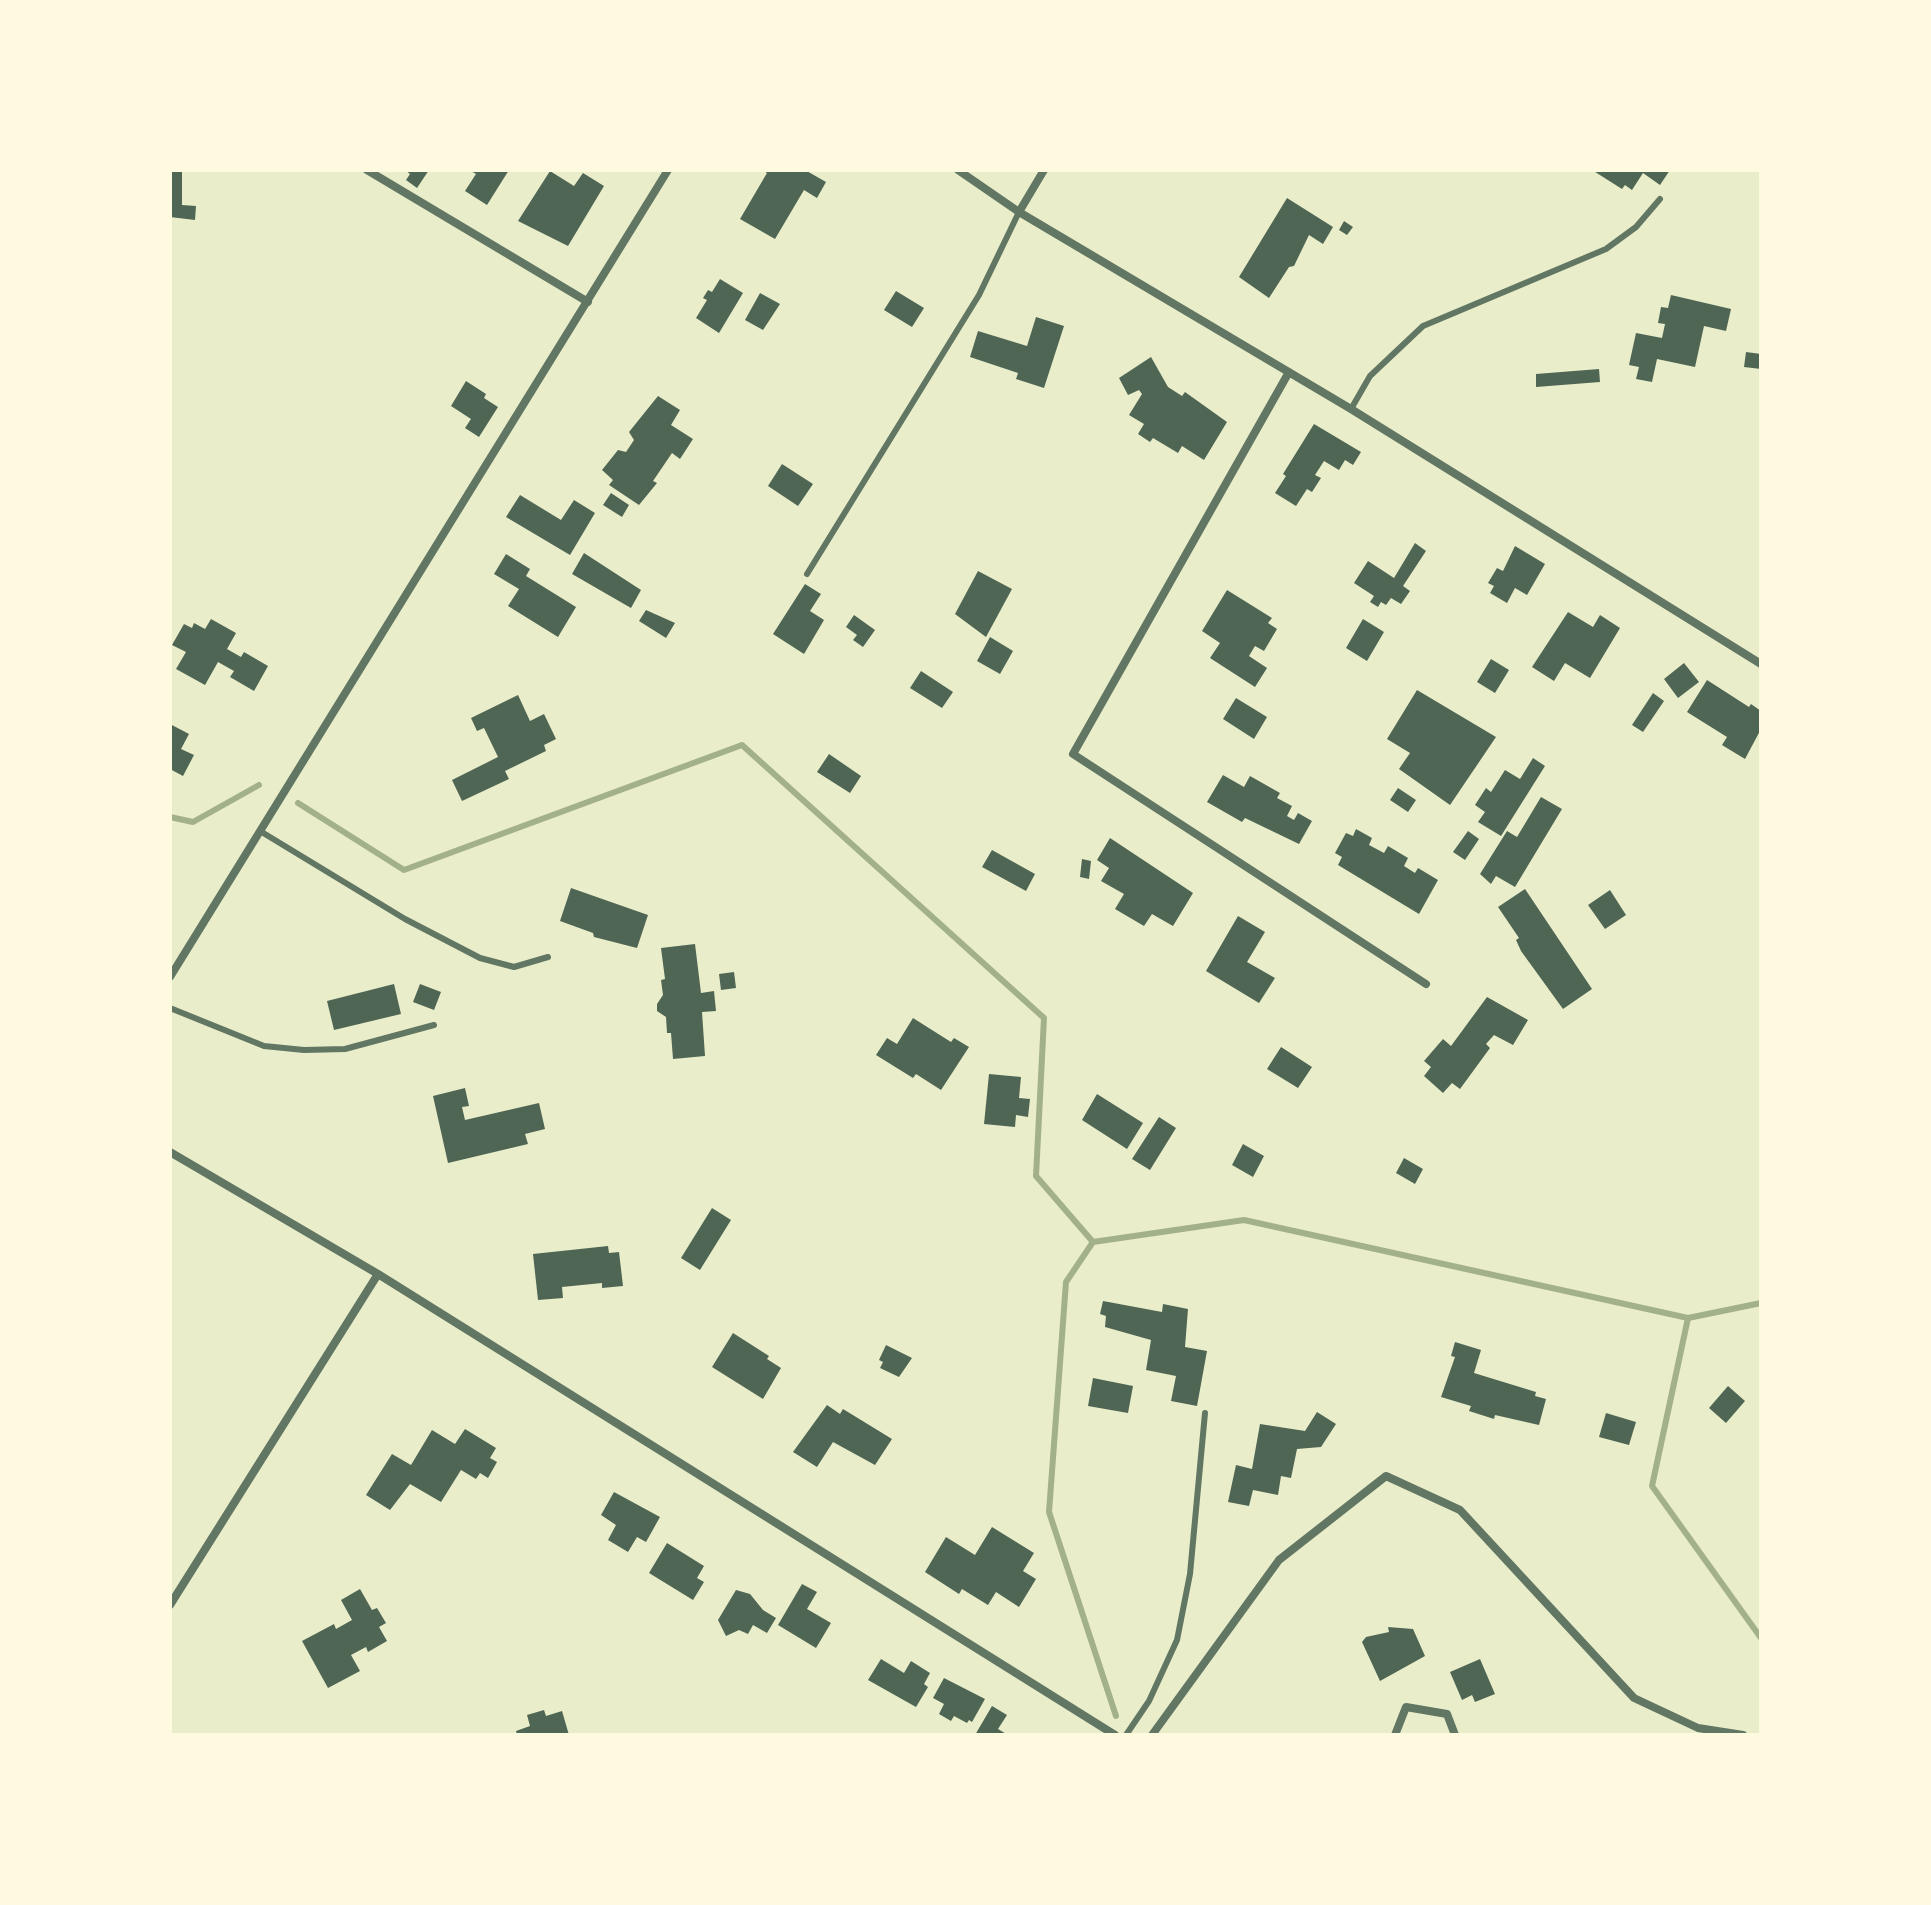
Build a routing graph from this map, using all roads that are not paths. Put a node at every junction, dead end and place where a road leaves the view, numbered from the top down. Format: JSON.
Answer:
{"nodes":[{"id":1,"x":367,"y":170,"type":"edge"},
{"id":2,"x":668,"y":170,"type":"edge"},
{"id":3,"x":958,"y":170,"type":"edge"},
{"id":4,"x":1044,"y":170,"type":"edge"},
{"id":5,"x":1660,"y":199,"type":"dead end"},
{"id":6,"x":1019,"y":212,"type":"junction"},
{"id":7,"x":588,"y":302,"type":"junction"},
{"id":8,"x":1289,"y":372,"type":"junction"},
{"id":9,"x":1351,"y":409,"type":"junction"},
{"id":10,"x":807,"y":574,"type":"dead end"},
{"id":11,"x":1761,"y":664,"type":"edge"},
{"id":12,"x":260,"y":831,"type":"junction"},
{"id":13,"x":548,"y":957,"type":"dead end"},
{"id":14,"x":170,"y":977,"type":"edge"},
{"id":15,"x":1426,"y":984,"type":"dead end"},
{"id":16,"x":170,"y":1008,"type":"edge"},
{"id":17,"x":434,"y":1025,"type":"dead end"},
{"id":18,"x":170,"y":1152,"type":"edge"},
{"id":19,"x":378,"y":1274,"type":"junction"},
{"id":20,"x":1205,"y":1413,"type":"dead end"},
{"id":21,"x":170,"y":1605,"type":"edge"},
{"id":22,"x":1115,"y":1735,"type":"edge"},
{"id":23,"x":1126,"y":1735,"type":"edge"},
{"id":24,"x":1152,"y":1735,"type":"edge"},
{"id":25,"x":1395,"y":1735,"type":"edge"},
{"id":26,"x":1455,"y":1735,"type":"edge"},
{"id":27,"x":1743,"y":1735,"type":"edge"}],
"edges":[{"from":1,"to":7,"type":"street"},
{"from":2,"to":7,"type":"street"},
{"from":3,"to":6,"type":"street"},
{"from":4,"to":6,"type":"street"},
{"from":5,"to":9,"type":"lane"},
{"from":6,"to":8,"type":"street"},
{"from":6,"to":10,"type":"lane"},
{"from":7,"to":12,"type":"street"},
{"from":8,"to":9,"type":"street"},
{"from":8,"to":15,"type":"street"},
{"from":9,"to":11,"type":"street"},
{"from":12,"to":13,"type":"lane"},
{"from":12,"to":14,"type":"street"},
{"from":16,"to":17,"type":"lane"},
{"from":18,"to":19,"type":"street"},
{"from":19,"to":21,"type":"street"},
{"from":19,"to":22,"type":"street"},
{"from":20,"to":23,"type":"lane"},
{"from":24,"to":27,"type":"street"},
{"from":25,"to":26,"type":"street"}]}
